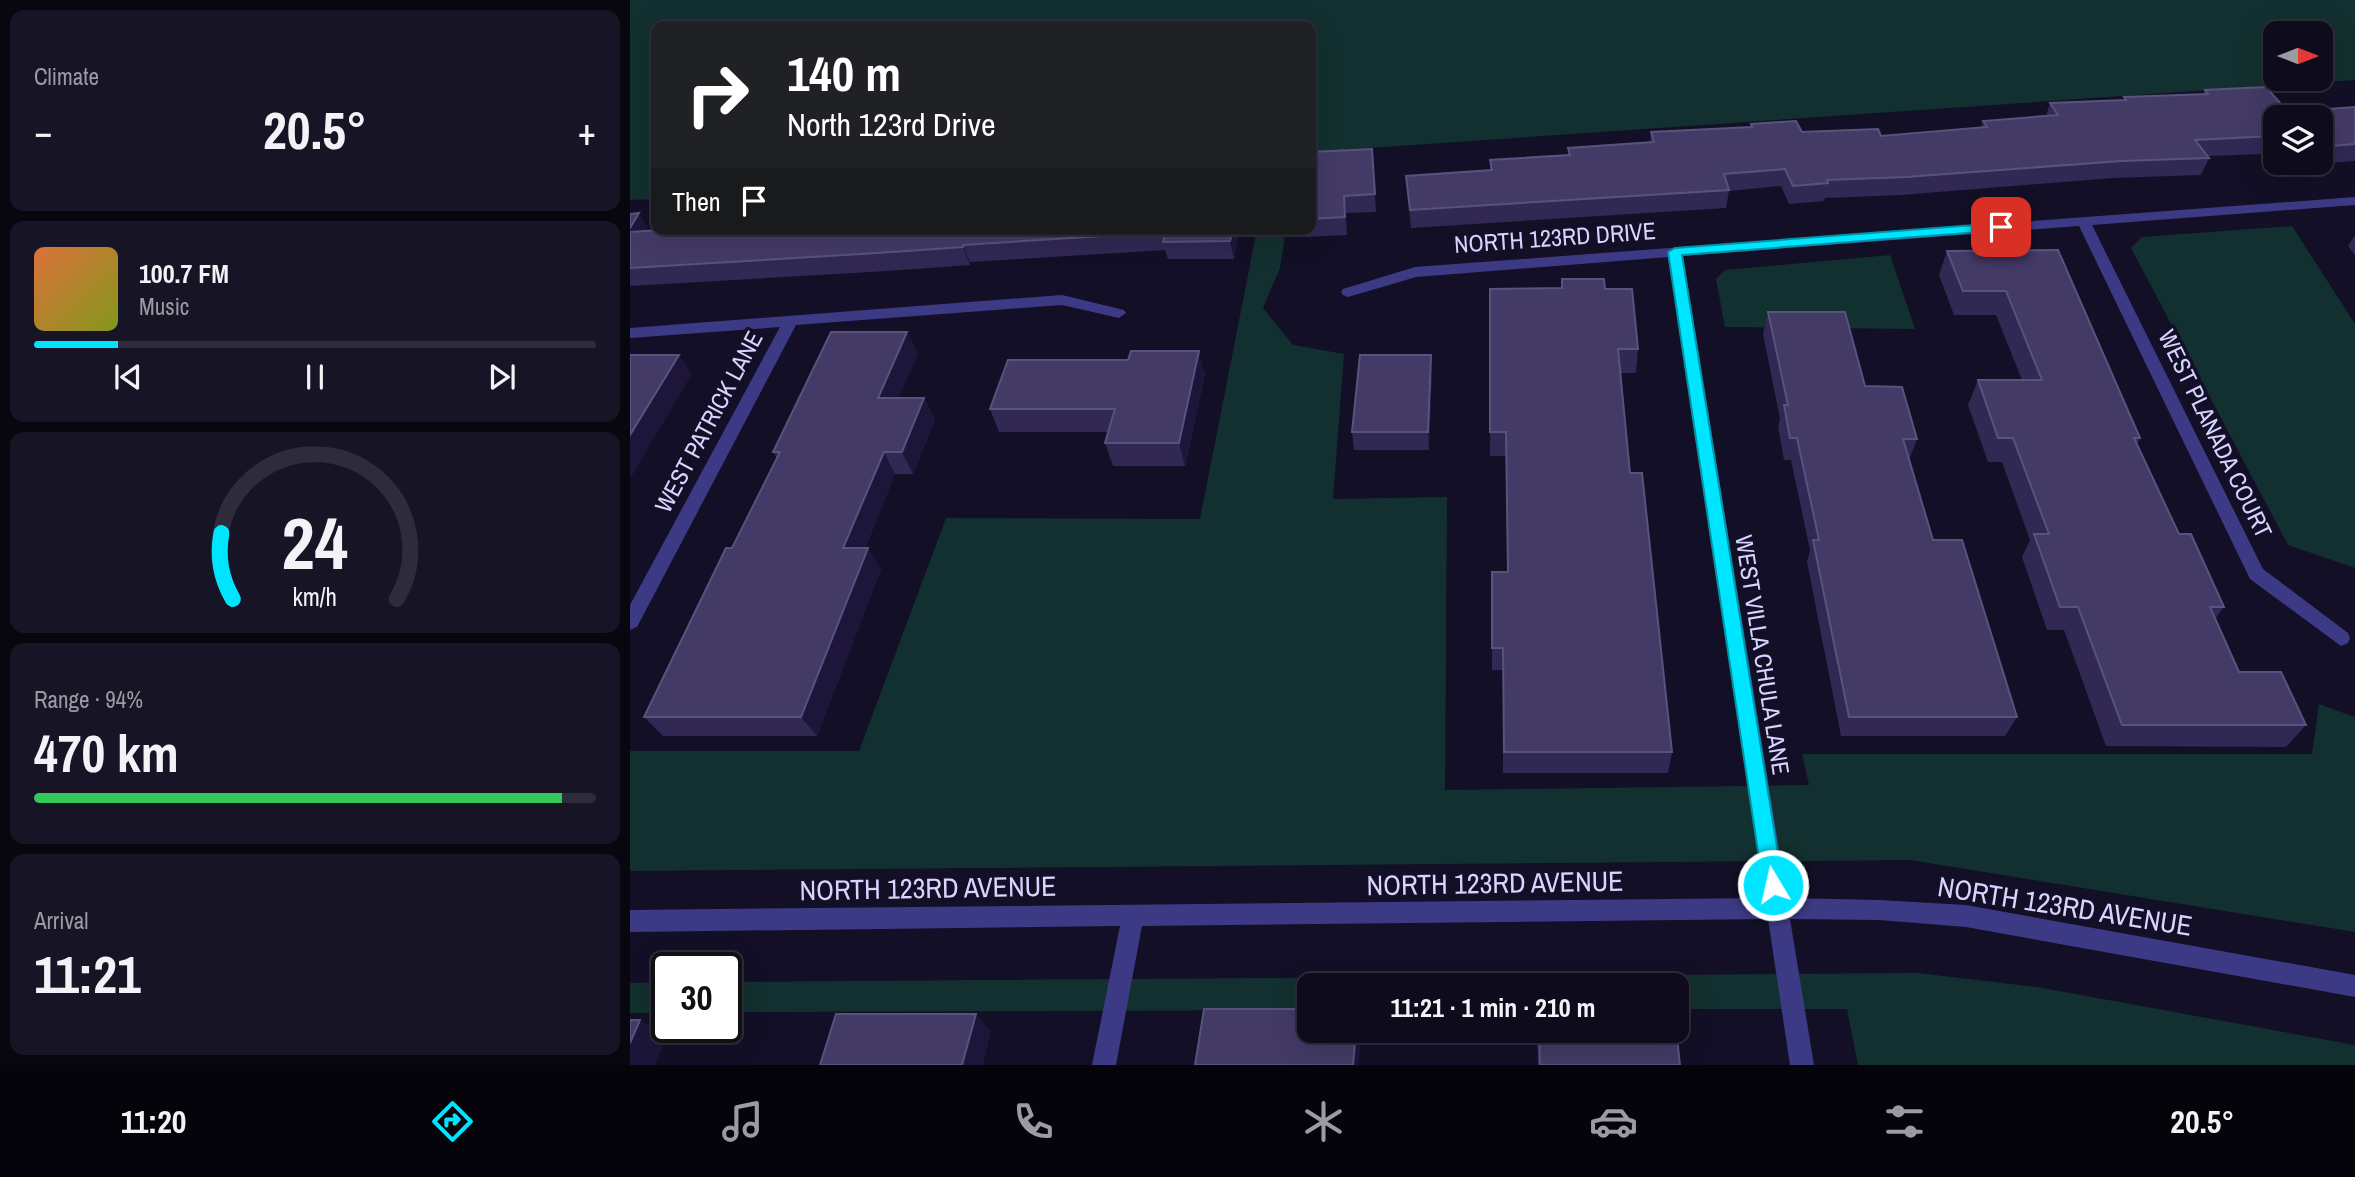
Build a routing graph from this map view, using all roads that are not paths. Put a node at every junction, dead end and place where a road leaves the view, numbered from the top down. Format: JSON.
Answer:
{"nodes":[{"id":1,"x":2355,"y":201,"type":"edge"},
{"id":2,"x":2083,"y":221,"type":"junction"},
{"id":3,"x":1675,"y":252,"type":"junction"},
{"id":4,"x":1348,"y":292,"type":"dead end"},
{"id":5,"x":1119,"y":313,"type":"dead end"},
{"id":6,"x":791,"y":320,"type":"junction"},
{"id":7,"x":630,"y":333,"type":"edge"},
{"id":8,"x":630,"y":622,"type":"edge"},
{"id":9,"x":2341,"y":638,"type":"dead end"},
{"id":10,"x":1777,"y":908,"type":"junction"},
{"id":11,"x":1133,"y":916,"type":"junction"},
{"id":12,"x":630,"y":921,"type":"edge"},
{"id":13,"x":2355,"y":986,"type":"edge"},
{"id":14,"x":1104,"y":1065,"type":"edge"},
{"id":15,"x":1802,"y":1065,"type":"edge"}],
"edges":[{"from":1,"to":2,"type":"street","name":"NORTH 123RD DRIVE"},
{"from":2,"to":3,"type":"street","name":"NORTH 123RD DRIVE"},
{"from":2,"to":9,"type":"street","name":"WEST PLANADA COURT"},
{"from":3,"to":4,"type":"street","name":"NORTH 123RD DRIVE"},
{"from":3,"to":10,"type":"street","name":"WEST VILLA CHULA LANE"},
{"from":5,"to":6,"type":"street"},
{"from":6,"to":7,"type":"street"},
{"from":6,"to":8,"type":"street","name":"WEST PATRICK LANE"},
{"from":10,"to":11,"type":"street","name":"NORTH 123RD AVENUE"},
{"from":10,"to":13,"type":"street","name":"NORTH 123RD AVENUE"},
{"from":10,"to":15,"type":"street","name":"WEST VILLA CHULA LANE"},
{"from":11,"to":12,"type":"street","name":"NORTH 123RD AVENUE"},
{"from":11,"to":14,"type":"street"}]}
